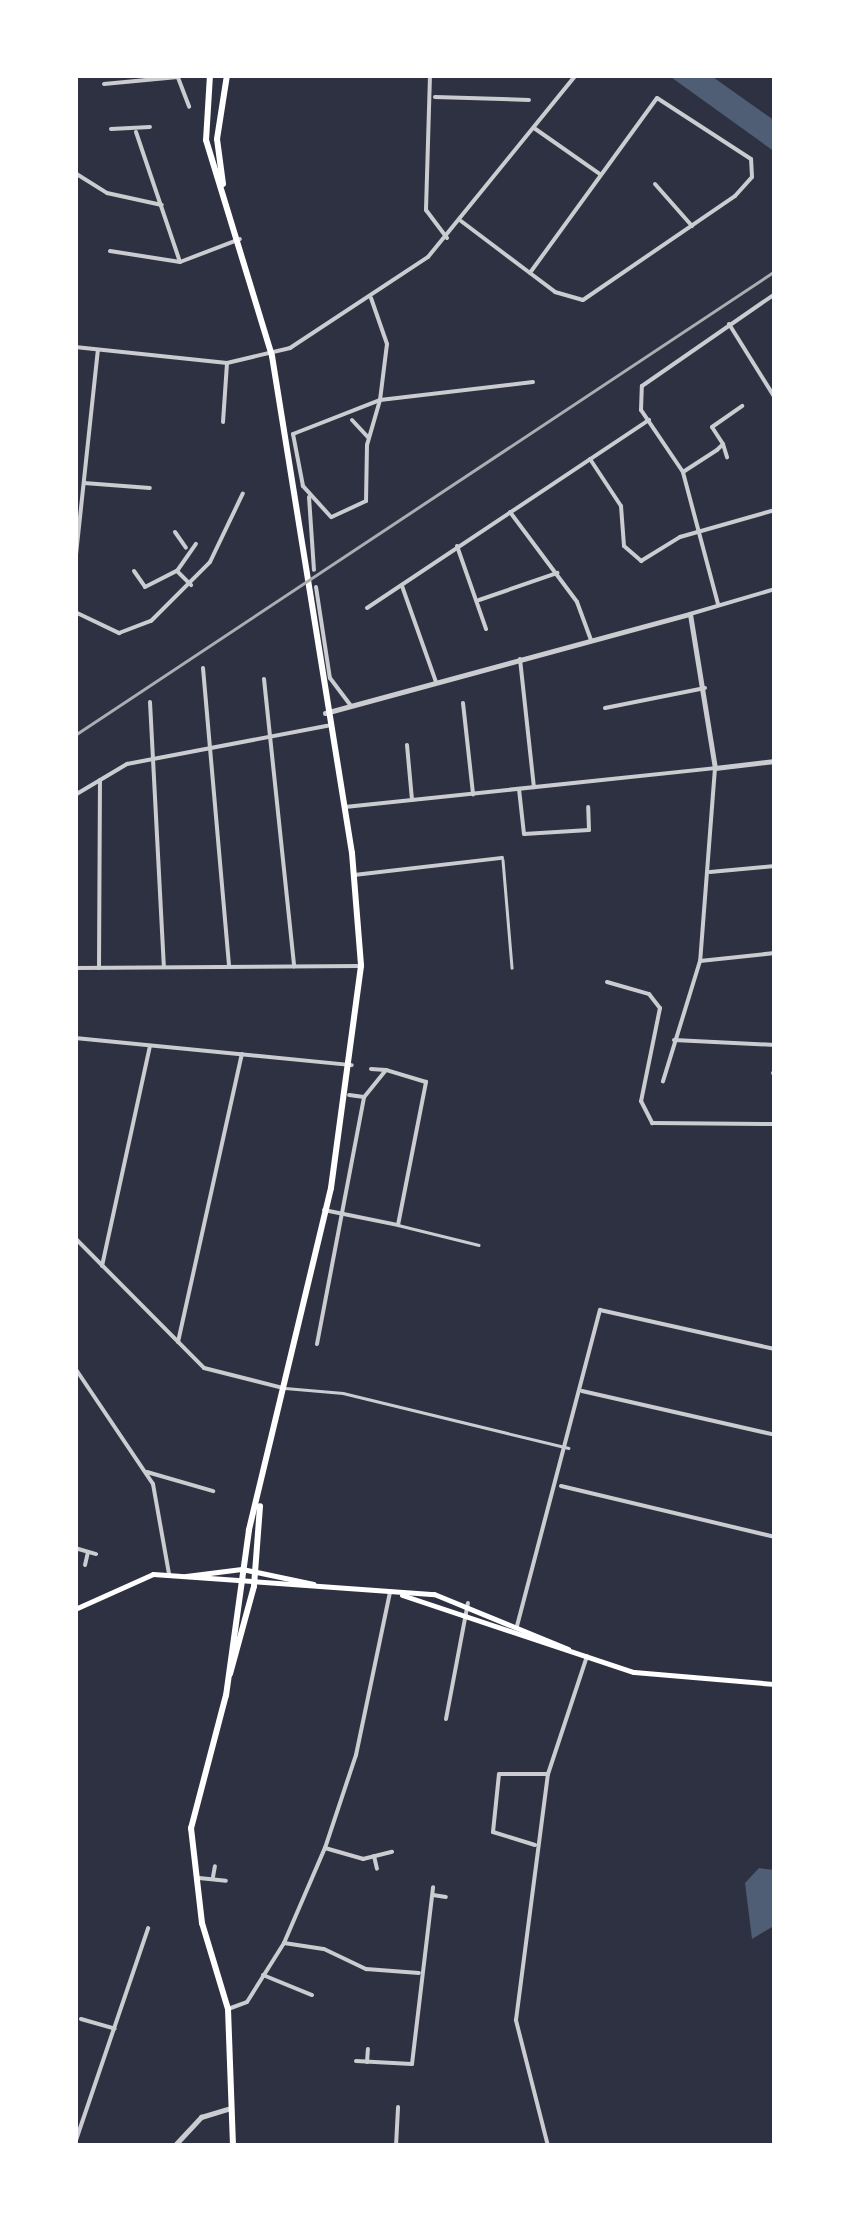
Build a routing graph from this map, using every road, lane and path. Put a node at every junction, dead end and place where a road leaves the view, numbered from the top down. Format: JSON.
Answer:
{"nodes":[{"id":1,"x":210,"y":75,"type":"edge"},
{"id":2,"x":227,"y":75,"type":"edge"},
{"id":3,"x":430,"y":75,"type":"edge"},
{"id":4,"x":576,"y":75,"type":"edge"},
{"id":5,"x":178,"y":76,"type":"edge"},
{"id":6,"x":104,"y":84,"type":"dead end"},
{"id":7,"x":434,"y":97,"type":"junction"},
{"id":8,"x":529,"y":100,"type":"dead end"},
{"id":9,"x":189,"y":107,"type":"dead end"},
{"id":10,"x":150,"y":127,"type":"dead end"},
{"id":11,"x":534,"y":128,"type":"junction"},
{"id":12,"x":112,"y":129,"type":"dead end"},
{"id":13,"x":136,"y":132,"type":"junction"},
{"id":14,"x":75,"y":172,"type":"edge"},
{"id":15,"x":600,"y":174,"type":"junction"},
{"id":16,"x":655,"y":184,"type":"dead end"},
{"id":17,"x":224,"y":196,"type":"junction"},
{"id":18,"x":162,"y":205,"type":"junction"},
{"id":19,"x":461,"y":221,"type":"junction"},
{"id":20,"x":692,"y":226,"type":"junction"},
{"id":21,"x":447,"y":238,"type":"junction"},
{"id":22,"x":240,"y":239,"type":"junction"},
{"id":23,"x":110,"y":252,"type":"dead end"},
{"id":24,"x":180,"y":262,"type":"junction"},
{"id":25,"x":530,"y":273,"type":"junction"},
{"id":26,"x":775,"y":294,"type":"edge"},
{"id":27,"x":371,"y":298,"type":"junction"},
{"id":28,"x":729,"y":324,"type":"junction"},
{"id":29,"x":75,"y":348,"type":"edge"},
{"id":30,"x":98,"y":350,"type":"junction"},
{"id":31,"x":272,"y":356,"type":"junction"},
{"id":32,"x":227,"y":363,"type":"junction"},
{"id":33,"x":533,"y":382,"type":"dead end"},
{"id":34,"x":775,"y":398,"type":"edge"},
{"id":35,"x":380,"y":400,"type":"junction"},
{"id":36,"x":742,"y":406,"type":"dead end"},
{"id":37,"x":347,"y":419,"type":"junction"},
{"id":38,"x":649,"y":420,"type":"junction"},
{"id":39,"x":223,"y":422,"type":"dead end"},
{"id":40,"x":368,"y":439,"type":"junction"},
{"id":41,"x":723,"y":444,"type":"junction"},
{"id":42,"x":726,"y":456,"type":"dead end"},
{"id":43,"x":590,"y":458,"type":"junction"},
{"id":44,"x":683,"y":472,"type":"junction"},
{"id":45,"x":84,"y":483,"type":"junction"},
{"id":46,"x":150,"y":488,"type":"dead end"},
{"id":47,"x":243,"y":493,"type":"dead end"},
{"id":48,"x":309,"y":496,"type":"junction"},
{"id":49,"x":775,"y":510,"type":"edge"},
{"id":50,"x":510,"y":512,"type":"junction"},
{"id":51,"x":174,"y":532,"type":"dead end"},
{"id":52,"x":698,"y":532,"type":"junction"},
{"id":53,"x":196,"y":544,"type":"dead end"},
{"id":54,"x":457,"y":546,"type":"junction"},
{"id":55,"x":186,"y":548,"type":"junction"},
{"id":56,"x":75,"y":564,"type":"edge"},
{"id":57,"x":314,"y":570,"type":"dead end"},
{"id":58,"x":177,"y":571,"type":"junction"},
{"id":59,"x":134,"y":572,"type":"dead end"},
{"id":60,"x":557,"y":573,"type":"junction"},
{"id":61,"x":190,"y":585,"type":"junction"},
{"id":62,"x":316,"y":586,"type":"dead end"},
{"id":63,"x":402,"y":586,"type":"junction"},
{"id":64,"x":775,"y":589,"type":"edge"},
{"id":65,"x":479,"y":600,"type":"junction"},
{"id":66,"x":718,"y":604,"type":"junction"},
{"id":67,"x":367,"y":608,"type":"dead end"},
{"id":68,"x":75,"y":612,"type":"edge"},
{"id":69,"x":690,"y":614,"type":"junction"},
{"id":70,"x":486,"y":629,"type":"dead end"},
{"id":71,"x":591,"y":640,"type":"junction"},
{"id":72,"x":520,"y":659,"type":"junction"},
{"id":73,"x":203,"y":668,"type":"dead end"},
{"id":74,"x":264,"y":679,"type":"dead end"},
{"id":75,"x":436,"y":682,"type":"junction"},
{"id":76,"x":705,"y":688,"type":"junction"},
{"id":77,"x":150,"y":702,"type":"dead end"},
{"id":78,"x":463,"y":703,"type":"dead end"},
{"id":79,"x":351,"y":706,"type":"junction"},
{"id":80,"x":605,"y":708,"type":"dead end"},
{"id":81,"x":325,"y":713,"type":"junction"},
{"id":82,"x":327,"y":726,"type":"junction"},
{"id":83,"x":276,"y":734,"type":"junction"},
{"id":84,"x":407,"y":745,"type":"dead end"},
{"id":85,"x":217,"y":746,"type":"junction"},
{"id":86,"x":159,"y":756,"type":"junction"},
{"id":87,"x":775,"y":761,"type":"edge"},
{"id":88,"x":715,"y":768,"type":"junction"},
{"id":89,"x":100,"y":780,"type":"junction"},
{"id":90,"x":534,"y":787,"type":"junction"},
{"id":91,"x":519,"y":789,"type":"junction"},
{"id":92,"x":472,"y":794,"type":"junction"},
{"id":93,"x":75,"y":795,"type":"edge"},
{"id":94,"x":412,"y":800,"type":"junction"},
{"id":95,"x":345,"y":807,"type":"junction"},
{"id":96,"x":588,"y":807,"type":"dead end"},
{"id":97,"x":502,"y":858,"type":"joint"},
{"id":98,"x":775,"y":866,"type":"edge"},
{"id":99,"x":708,"y":872,"type":"junction"},
{"id":100,"x":354,"y":875,"type":"junction"},
{"id":101,"x":775,"y":953,"type":"edge"},
{"id":102,"x":700,"y":961,"type":"junction"},
{"id":103,"x":294,"y":966,"type":"junction"},
{"id":104,"x":360,"y":966,"type":"junction"},
{"id":105,"x":230,"y":967,"type":"junction"},
{"id":106,"x":75,"y":968,"type":"edge"},
{"id":107,"x":99,"y":968,"type":"junction"},
{"id":108,"x":164,"y":968,"type":"junction"},
{"id":109,"x":512,"y":968,"type":"dead end"},
{"id":110,"x":606,"y":982,"type":"dead end"},
{"id":111,"x":75,"y":1038,"type":"edge"},
{"id":112,"x":674,"y":1040,"type":"junction"},
{"id":113,"x":150,"y":1045,"type":"junction"},
{"id":114,"x":775,"y":1045,"type":"edge"},
{"id":115,"x":242,"y":1054,"type":"junction"},
{"id":116,"x":352,"y":1065,"type":"junction"},
{"id":117,"x":371,"y":1069,"type":"dead end"},
{"id":118,"x":386,"y":1070,"type":"junction"},
{"id":119,"x":663,"y":1080,"type":"dead end"},
{"id":120,"x":348,"y":1095,"type":"junction"},
{"id":121,"x":364,"y":1097,"type":"junction"},
{"id":122,"x":775,"y":1124,"type":"edge"},
{"id":123,"x":324,"y":1210,"type":"junction"},
{"id":124,"x":345,"y":1215,"type":"junction"},
{"id":125,"x":398,"y":1225,"type":"junction"},
{"id":126,"x":75,"y":1238,"type":"edge"},
{"id":127,"x":479,"y":1244,"type":"dead end"},
{"id":128,"x":102,"y":1266,"type":"junction"},
{"id":129,"x":178,"y":1342,"type":"junction"},
{"id":130,"x":317,"y":1344,"type":"dead end"},
{"id":131,"x":775,"y":1349,"type":"edge"},
{"id":132,"x":75,"y":1368,"type":"edge"},
{"id":133,"x":284,"y":1388,"type":"junction"},
{"id":134,"x":582,"y":1391,"type":"junction"},
{"id":135,"x":775,"y":1434,"type":"edge"},
{"id":136,"x":568,"y":1448,"type":"junction"},
{"id":137,"x":147,"y":1472,"type":"junction"},
{"id":138,"x":560,"y":1486,"type":"junction"},
{"id":139,"x":213,"y":1490,"type":"dead end"},
{"id":140,"x":260,"y":1504,"type":"junction"},
{"id":141,"x":775,"y":1536,"type":"edge"},
{"id":142,"x":75,"y":1548,"type":"edge"},
{"id":143,"x":88,"y":1552,"type":"junction"},
{"id":144,"x":96,"y":1554,"type":"dead end"},
{"id":145,"x":85,"y":1565,"type":"dead end"},
{"id":146,"x":242,"y":1569,"type":"junction"},
{"id":147,"x":256,"y":1570,"type":"junction"},
{"id":148,"x":169,"y":1574,"type":"junction"},
{"id":149,"x":184,"y":1576,"type":"junction"},
{"id":150,"x":239,"y":1586,"type":"junction"},
{"id":151,"x":254,"y":1586,"type":"junction"},
{"id":152,"x":319,"y":1586,"type":"junction"},
{"id":153,"x":390,"y":1592,"type":"junction"},
{"id":154,"x":467,"y":1606,"type":"junction"},
{"id":155,"x":75,"y":1609,"type":"edge"},
{"id":156,"x":517,"y":1627,"type":"junction"},
{"id":157,"x":587,"y":1656,"type":"junction"},
{"id":158,"x":228,"y":1682,"type":"junction"},
{"id":159,"x":775,"y":1684,"type":"edge"},
{"id":160,"x":446,"y":1720,"type":"dead end"},
{"id":161,"x":548,"y":1774,"type":"junction"},
{"id":162,"x":538,"y":1845,"type":"junction"},
{"id":163,"x":325,"y":1848,"type":"junction"},
{"id":164,"x":392,"y":1852,"type":"dead end"},
{"id":165,"x":374,"y":1856,"type":"junction"},
{"id":166,"x":215,"y":1866,"type":"dead end"},
{"id":167,"x":377,"y":1869,"type":"dead end"},
{"id":168,"x":213,"y":1877,"type":"junction"},
{"id":169,"x":194,"y":1878,"type":"junction"},
{"id":170,"x":226,"y":1881,"type":"dead end"},
{"id":171,"x":433,"y":1888,"type":"dead end"},
{"id":172,"x":433,"y":1895,"type":"junction"},
{"id":173,"x":446,"y":1897,"type":"dead end"},
{"id":174,"x":148,"y":1928,"type":"dead end"},
{"id":175,"x":284,"y":1944,"type":"junction"},
{"id":176,"x":419,"y":1973,"type":"junction"},
{"id":177,"x":263,"y":1975,"type":"junction"},
{"id":178,"x":312,"y":1996,"type":"dead end"},
{"id":179,"x":228,"y":2009,"type":"junction"},
{"id":180,"x":80,"y":2019,"type":"dead end"},
{"id":181,"x":114,"y":2029,"type":"junction"},
{"id":182,"x":368,"y":2049,"type":"dead end"},
{"id":183,"x":356,"y":2062,"type":"dead end"},
{"id":184,"x":367,"y":2062,"type":"junction"},
{"id":185,"x":398,"y":2107,"type":"dead end"},
{"id":186,"x":228,"y":2109,"type":"junction"},
{"id":187,"x":75,"y":2143,"type":"edge"},
{"id":188,"x":174,"y":2146,"type":"edge"},
{"id":189,"x":234,"y":2146,"type":"edge"},
{"id":190,"x":396,"y":2146,"type":"edge"},
{"id":191,"x":548,"y":2146,"type":"edge"}],
"edges":[{"from":1,"to":17,"type":"main road"},
{"from":2,"to":17,"type":"main road"},
{"from":3,"to":7,"type":"street"},
{"from":4,"to":11,"type":"street"},
{"from":5,"to":6,"type":"street"},
{"from":5,"to":9,"type":"street"},
{"from":7,"to":8,"type":"street"},
{"from":7,"to":21,"type":"street"},
{"from":10,"to":13,"type":"street"},
{"from":11,"to":15,"type":"street"},
{"from":11,"to":19,"type":"street"},
{"from":12,"to":13,"type":"street"},
{"from":13,"to":18,"type":"street"},
{"from":14,"to":18,"type":"street"},
{"from":15,"to":20,"type":"street"},
{"from":15,"to":25,"type":"street"},
{"from":16,"to":20,"type":"street"},
{"from":17,"to":22,"type":"main road"},
{"from":18,"to":24,"type":"street"},
{"from":19,"to":21,"type":"street"},
{"from":19,"to":25,"type":"street"},
{"from":20,"to":25,"type":"street"},
{"from":21,"to":27,"type":"street"},
{"from":22,"to":24,"type":"street"},
{"from":22,"to":31,"type":"main road"},
{"from":23,"to":24,"type":"street"},
{"from":26,"to":28,"type":"street"},
{"from":27,"to":31,"type":"street"},
{"from":27,"to":35,"type":"street"},
{"from":28,"to":34,"type":"street"},
{"from":28,"to":38,"type":"street"},
{"from":29,"to":30,"type":"street"},
{"from":30,"to":32,"type":"street"},
{"from":30,"to":45,"type":"street"},
{"from":31,"to":32,"type":"street"},
{"from":31,"to":81,"type":"main road"},
{"from":32,"to":39,"type":"street"},
{"from":33,"to":35,"type":"street"},
{"from":35,"to":37,"type":"street"},
{"from":35,"to":40,"type":"street"},
{"from":36,"to":41,"type":"street"},
{"from":37,"to":40,"type":"street"},
{"from":37,"to":48,"type":"street"},
{"from":38,"to":43,"type":"street"},
{"from":38,"to":44,"type":"street"},
{"from":40,"to":48,"type":"street"},
{"from":41,"to":42,"type":"street"},
{"from":41,"to":44,"type":"street"},
{"from":43,"to":50,"type":"street"},
{"from":43,"to":52,"type":"street"},
{"from":44,"to":52,"type":"street"},
{"from":45,"to":46,"type":"street"},
{"from":45,"to":56,"type":"street"},
{"from":47,"to":61,"type":"street"},
{"from":48,"to":57,"type":"street"},
{"from":49,"to":52,"type":"street"},
{"from":50,"to":54,"type":"street"},
{"from":50,"to":60,"type":"street"},
{"from":51,"to":55,"type":"street"},
{"from":52,"to":66,"type":"street"},
{"from":53,"to":55,"type":"street"},
{"from":54,"to":63,"type":"street"},
{"from":54,"to":65,"type":"street"},
{"from":55,"to":58,"type":"street"},
{"from":58,"to":59,"type":"street"},
{"from":58,"to":61,"type":"street"},
{"from":60,"to":65,"type":"street"},
{"from":60,"to":71,"type":"street"},
{"from":61,"to":68,"type":"street"},
{"from":62,"to":79,"type":"street"},
{"from":63,"to":67,"type":"street"},
{"from":63,"to":75,"type":"street"},
{"from":64,"to":66,"type":"street"},
{"from":65,"to":70,"type":"street"},
{"from":66,"to":69,"type":"street"},
{"from":69,"to":71,"type":"street"},
{"from":69,"to":76,"type":"street"},
{"from":71,"to":72,"type":"street"},
{"from":72,"to":75,"type":"street"},
{"from":72,"to":90,"type":"street"},
{"from":73,"to":85,"type":"street"},
{"from":74,"to":83,"type":"street"},
{"from":75,"to":79,"type":"street"},
{"from":76,"to":80,"type":"street"},
{"from":76,"to":88,"type":"street"},
{"from":77,"to":86,"type":"street"},
{"from":78,"to":92,"type":"street"},
{"from":79,"to":81,"type":"street"},
{"from":81,"to":82,"type":"main road"},
{"from":82,"to":83,"type":"street"},
{"from":82,"to":95,"type":"main road"},
{"from":83,"to":85,"type":"street"},
{"from":83,"to":103,"type":"street"},
{"from":84,"to":94,"type":"street"},
{"from":85,"to":86,"type":"street"},
{"from":85,"to":105,"type":"street"},
{"from":86,"to":89,"type":"street"},
{"from":86,"to":108,"type":"street"},
{"from":87,"to":88,"type":"street"},
{"from":88,"to":90,"type":"street"},
{"from":88,"to":99,"type":"street"},
{"from":89,"to":93,"type":"street"},
{"from":89,"to":107,"type":"street"},
{"from":90,"to":91,"type":"street"},
{"from":91,"to":92,"type":"street"},
{"from":91,"to":96,"type":"street"},
{"from":92,"to":94,"type":"street"},
{"from":94,"to":95,"type":"street"},
{"from":95,"to":100,"type":"main road"},
{"from":97,"to":100,"type":"street"},
{"from":97,"to":109,"type":"street"},
{"from":98,"to":99,"type":"street"},
{"from":99,"to":102,"type":"street"},
{"from":100,"to":104,"type":"main road"},
{"from":101,"to":102,"type":"street"},
{"from":102,"to":112,"type":"street"},
{"from":103,"to":104,"type":"street"},
{"from":103,"to":105,"type":"street"},
{"from":104,"to":116,"type":"main road"},
{"from":105,"to":108,"type":"street"},
{"from":106,"to":107,"type":"street"},
{"from":107,"to":108,"type":"street"},
{"from":110,"to":122,"type":"street"},
{"from":111,"to":113,"type":"street"},
{"from":112,"to":114,"type":"street"},
{"from":112,"to":119,"type":"street"},
{"from":113,"to":115,"type":"street"},
{"from":113,"to":128,"type":"street"},
{"from":115,"to":116,"type":"street"},
{"from":115,"to":129,"type":"street"},
{"from":116,"to":120,"type":"main road"},
{"from":117,"to":118,"type":"street"},
{"from":118,"to":121,"type":"street"},
{"from":118,"to":125,"type":"street"},
{"from":120,"to":121,"type":"street"},
{"from":120,"to":123,"type":"main road"},
{"from":121,"to":124,"type":"street"},
{"from":123,"to":124,"type":"street"},
{"from":123,"to":133,"type":"main road"},
{"from":124,"to":125,"type":"street"},
{"from":124,"to":130,"type":"street"},
{"from":125,"to":127,"type":"street"},
{"from":126,"to":128,"type":"street"},
{"from":128,"to":129,"type":"street"},
{"from":129,"to":133,"type":"street"},
{"from":131,"to":134,"type":"street"},
{"from":132,"to":137,"type":"street"},
{"from":133,"to":136,"type":"street"},
{"from":133,"to":140,"type":"main road"},
{"from":134,"to":135,"type":"street"},
{"from":134,"to":136,"type":"street"},
{"from":136,"to":138,"type":"street"},
{"from":137,"to":139,"type":"street"},
{"from":137,"to":148,"type":"street"},
{"from":138,"to":141,"type":"street"},
{"from":138,"to":156,"type":"street"},
{"from":140,"to":146,"type":"main road"},
{"from":140,"to":147,"type":"main road"},
{"from":142,"to":143,"type":"street"},
{"from":143,"to":144,"type":"street"},
{"from":143,"to":145,"type":"street"},
{"from":146,"to":147,"type":"main road"},
{"from":146,"to":149,"type":"main road"},
{"from":146,"to":150,"type":"main road"},
{"from":147,"to":151,"type":"main road"},
{"from":147,"to":152,"type":"main road"},
{"from":148,"to":149,"type":"main road"},
{"from":148,"to":155,"type":"main road"},
{"from":149,"to":150,"type":"main road"},
{"from":150,"to":151,"type":"main road"},
{"from":150,"to":158,"type":"main road"},
{"from":151,"to":152,"type":"main road"},
{"from":151,"to":158,"type":"main road"},
{"from":152,"to":153,"type":"main road"},
{"from":153,"to":154,"type":"main road"},
{"from":153,"to":154,"type":"main road"},
{"from":153,"to":163,"type":"street"},
{"from":154,"to":156,"type":"main road"},
{"from":154,"to":160,"type":"street"},
{"from":156,"to":157,"type":"main road"},
{"from":157,"to":159,"type":"main road"},
{"from":157,"to":161,"type":"street"},
{"from":158,"to":169,"type":"main road"},
{"from":161,"to":162,"type":"street"},
{"from":161,"to":162,"type":"street"},
{"from":162,"to":191,"type":"street"},
{"from":163,"to":165,"type":"street"},
{"from":163,"to":175,"type":"street"},
{"from":164,"to":165,"type":"street"},
{"from":165,"to":167,"type":"street"},
{"from":166,"to":168,"type":"street"},
{"from":168,"to":169,"type":"street"},
{"from":168,"to":170,"type":"street"},
{"from":169,"to":179,"type":"main road"},
{"from":171,"to":172,"type":"street"},
{"from":172,"to":173,"type":"street"},
{"from":172,"to":176,"type":"street"},
{"from":174,"to":181,"type":"street"},
{"from":175,"to":176,"type":"street"},
{"from":175,"to":177,"type":"street"},
{"from":176,"to":184,"type":"street"},
{"from":177,"to":178,"type":"street"},
{"from":177,"to":179,"type":"street"},
{"from":179,"to":186,"type":"main road"},
{"from":180,"to":181,"type":"street"},
{"from":181,"to":187,"type":"street"},
{"from":182,"to":184,"type":"street"},
{"from":183,"to":184,"type":"street"},
{"from":185,"to":190,"type":"street"},
{"from":186,"to":188,"type":"street"},
{"from":186,"to":189,"type":"main road"}]}
